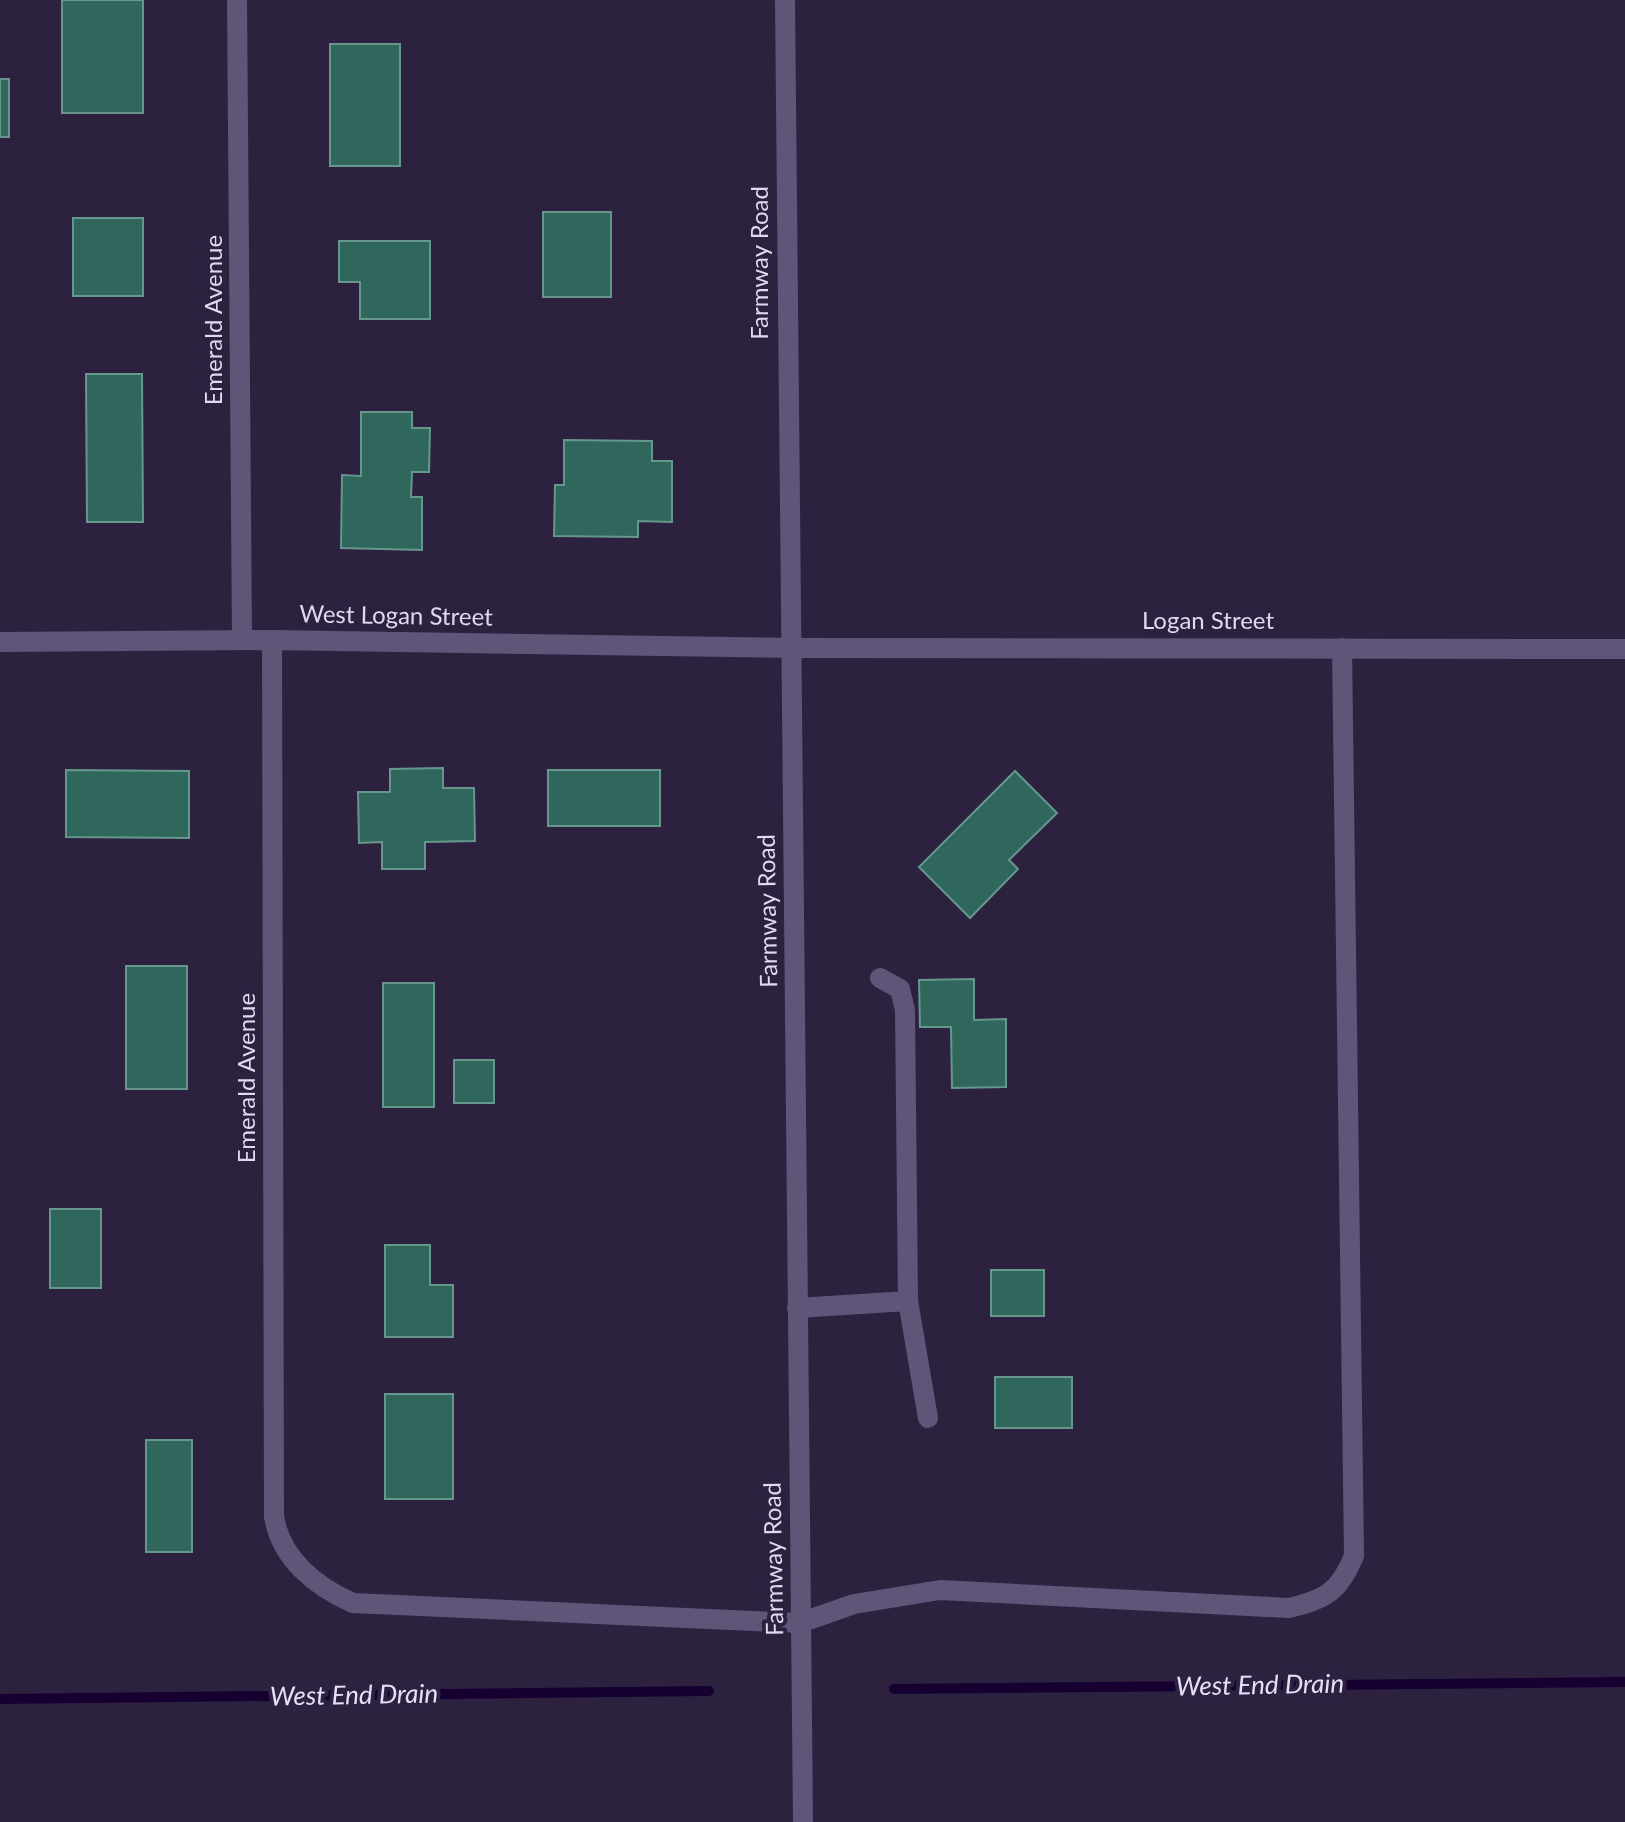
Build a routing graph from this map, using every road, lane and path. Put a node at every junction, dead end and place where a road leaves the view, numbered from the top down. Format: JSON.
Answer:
{"nodes":[{"id":1,"x":237,"y":0,"type":"edge"},
{"id":2,"x":785,"y":0,"type":"edge"},
{"id":3,"x":242,"y":640,"type":"junction"},
{"id":4,"x":272,"y":640,"type":"junction"},
{"id":5,"x":0,"y":642,"type":"edge"},
{"id":6,"x":791,"y":648,"type":"junction"},
{"id":7,"x":1342,"y":648,"type":"junction"},
{"id":8,"x":1625,"y":649,"type":"edge"},
{"id":9,"x":880,"y":978,"type":"dead end"},
{"id":10,"x":908,"y":1301,"type":"junction"},
{"id":11,"x":797,"y":1308,"type":"junction"},
{"id":12,"x":928,"y":1418,"type":"dead end"},
{"id":13,"x":800,"y":1623,"type":"junction"},
{"id":14,"x":803,"y":1822,"type":"edge"}],
"edges":[{"from":1,"to":3,"type":"street","name":"Emerald Avenue"},
{"from":2,"to":6,"type":"street","name":"Farmway Road"},
{"from":3,"to":4,"type":"street","name":"West Logan Street"},
{"from":3,"to":5,"type":"street","name":"West Logan Street"},
{"from":4,"to":6,"type":"street","name":"West Logan Street"},
{"from":4,"to":13,"type":"street","name":"Emerald Avenue"},
{"from":6,"to":7,"type":"street","name":"Logan Street"},
{"from":6,"to":11,"type":"street","name":"Farmway Road"},
{"from":7,"to":8,"type":"street","name":"Logan Street"},
{"from":7,"to":13,"type":"street"},
{"from":9,"to":10,"type":"street"},
{"from":10,"to":11,"type":"street"},
{"from":10,"to":12,"type":"street"},
{"from":11,"to":13,"type":"street","name":"Farmway Road"},
{"from":13,"to":14,"type":"street","name":"Farmway Road"}]}
